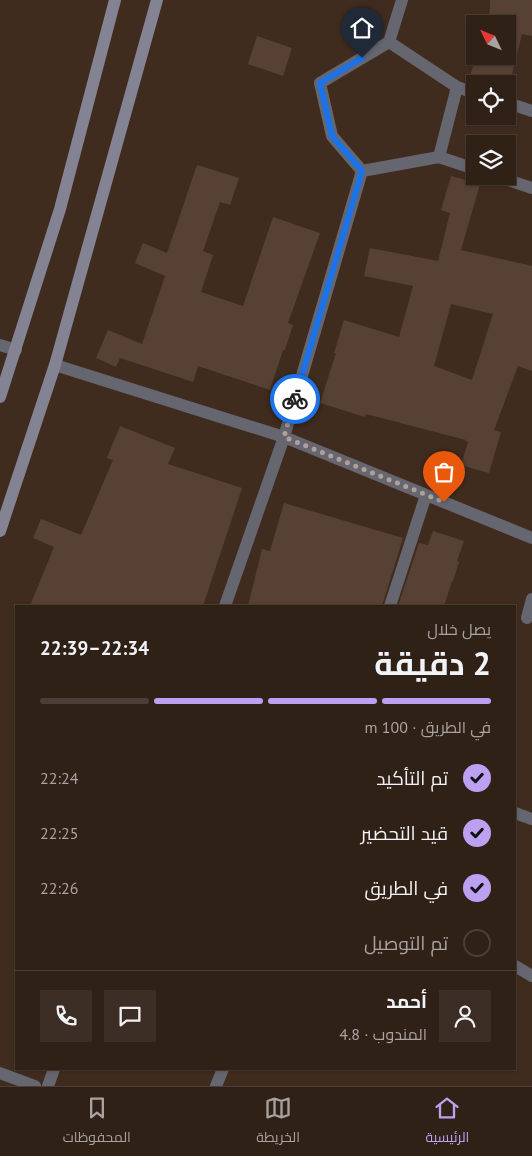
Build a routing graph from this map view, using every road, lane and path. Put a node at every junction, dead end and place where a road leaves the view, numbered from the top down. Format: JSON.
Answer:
{"nodes":[{"id":1,"x":115,"y":0,"type":"edge"},
{"id":2,"x":157,"y":0,"type":"edge"},
{"id":3,"x":402,"y":0,"type":"edge"},
{"id":4,"x":390,"y":42,"type":"junction"},
{"id":5,"x":457,"y":87,"type":"junction"},
{"id":6,"x":466,"y":90,"type":"edge"},
{"id":7,"x":516,"y":106,"type":"edge"},
{"id":8,"x":532,"y":111,"type":"edge"},
{"id":9,"x":439,"y":157,"type":"junction"},
{"id":10,"x":466,"y":166,"type":"edge"},
{"id":11,"x":362,"y":171,"type":"junction"},
{"id":12,"x":516,"y":183,"type":"edge"},
{"id":13,"x":532,"y":188,"type":"edge"},
{"id":14,"x":0,"y":345,"type":"edge"},
{"id":15,"x":16,"y":350,"type":"junction"},
{"id":16,"x":55,"y":365,"type":"junction"},
{"id":17,"x":3,"y":378,"type":"edge"},
{"id":18,"x":0,"y":397,"type":"edge"},
{"id":19,"x":284,"y":437,"type":"junction"},
{"id":20,"x":426,"y":495,"type":"junction"},
{"id":21,"x":0,"y":531,"type":"edge"},
{"id":22,"x":532,"y":538,"type":"edge"},
{"id":23,"x":532,"y":599,"type":"edge"},
{"id":24,"x":226,"y":605,"type":"edge"},
{"id":25,"x":390,"y":605,"type":"edge"},
{"id":26,"x":527,"y":618,"type":"dead end"},
{"id":27,"x":516,"y":813,"type":"edge"},
{"id":28,"x":532,"y":819,"type":"edge"},
{"id":29,"x":516,"y":967,"type":"edge"},
{"id":30,"x":532,"y":976,"type":"edge"},
{"id":31,"x":54,"y":1070,"type":"edge"},
{"id":32,"x":223,"y":1070,"type":"edge"},
{"id":33,"x":0,"y":1073,"type":"edge"},
{"id":34,"x":35,"y":1086,"type":"edge"},
{"id":35,"x":48,"y":1086,"type":"edge"},
{"id":36,"x":216,"y":1086,"type":"edge"}],
"edges":[{"from":1,"to":15,"type":"main road"},
{"from":2,"to":16,"type":"main road"},
{"from":3,"to":4,"type":"street"},
{"from":4,"to":5,"type":"street"},
{"from":4,"to":11,"type":"street"},
{"from":5,"to":6,"type":"street"},
{"from":5,"to":9,"type":"street"},
{"from":7,"to":8,"type":"street"},
{"from":9,"to":10,"type":"street"},
{"from":9,"to":11,"type":"street"},
{"from":11,"to":19,"type":"street"},
{"from":12,"to":13,"type":"street"},
{"from":14,"to":15,"type":"street"},
{"from":15,"to":17,"type":"main road"},
{"from":16,"to":19,"type":"street"},
{"from":16,"to":21,"type":"main road"},
{"from":17,"to":18,"type":"main road"},
{"from":19,"to":20,"type":"street"},
{"from":19,"to":24,"type":"street"},
{"from":20,"to":22,"type":"street"},
{"from":20,"to":25,"type":"street"},
{"from":23,"to":26,"type":"street"},
{"from":27,"to":28,"type":"street"},
{"from":29,"to":30,"type":"street"},
{"from":31,"to":35,"type":"street"},
{"from":32,"to":36,"type":"street"},
{"from":33,"to":34,"type":"street"}]}
